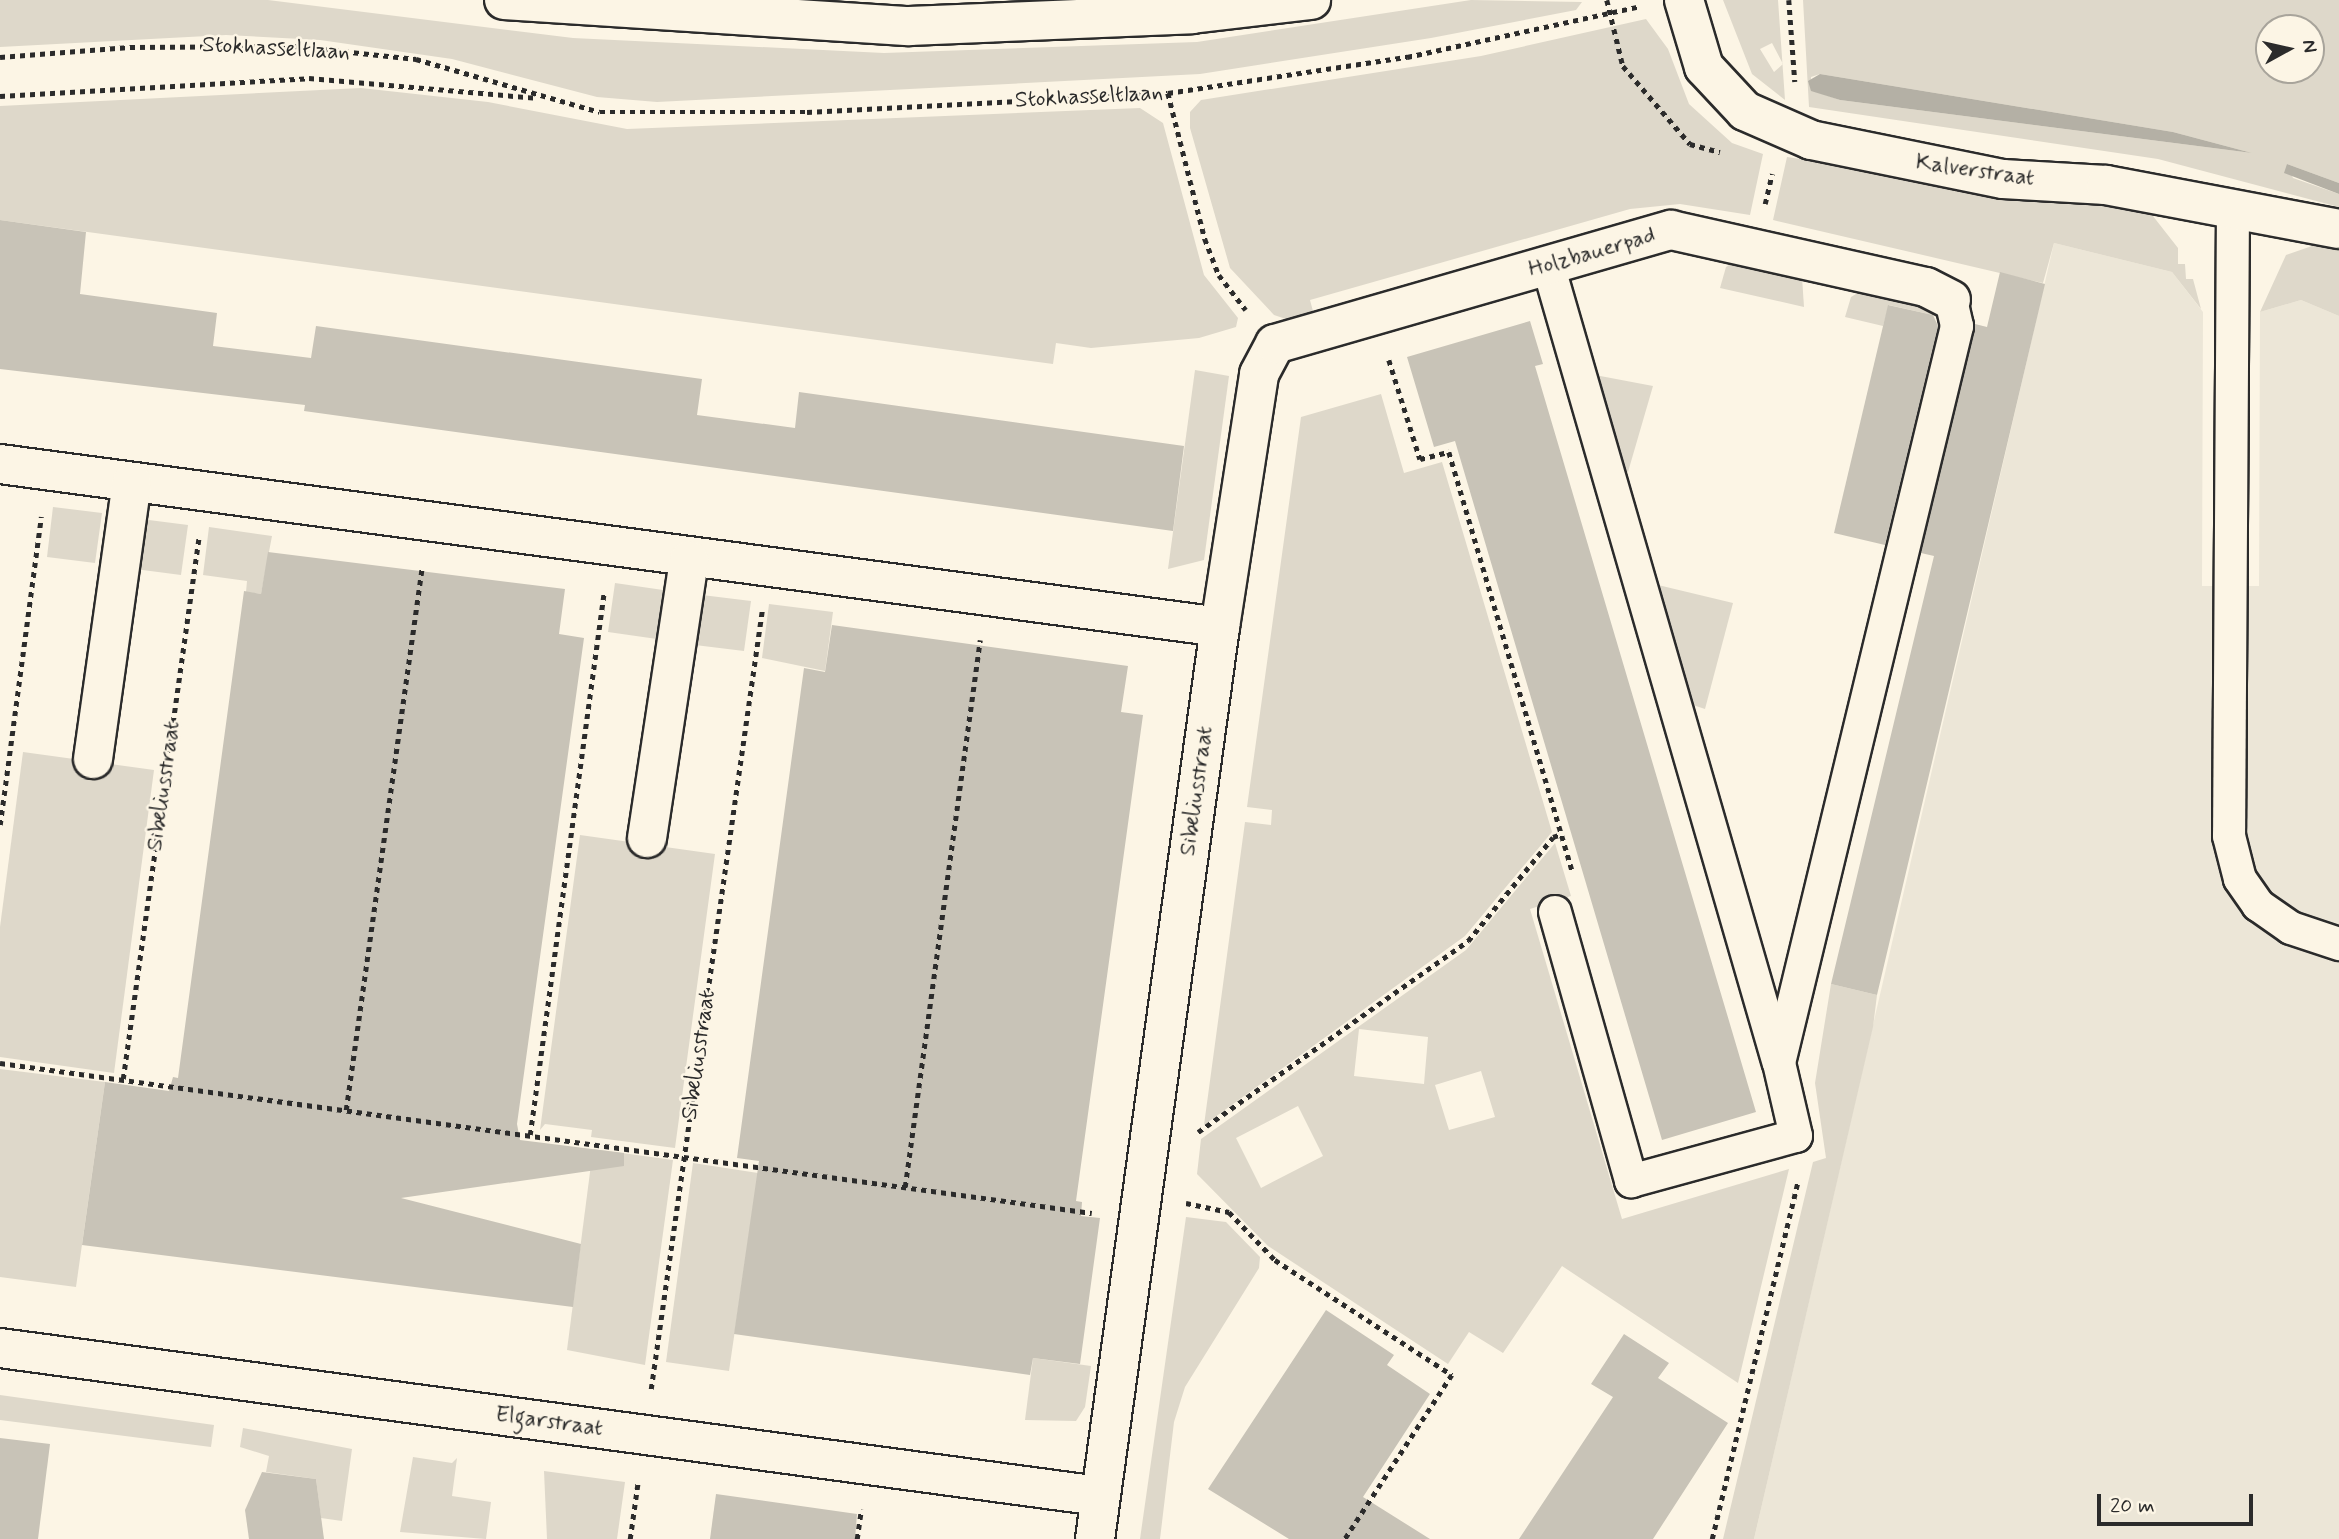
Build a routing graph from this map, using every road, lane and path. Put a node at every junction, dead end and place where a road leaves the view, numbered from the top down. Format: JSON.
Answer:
{"nodes":[{"id":1,"x":504,"y":0,"type":"edge"},
{"id":2,"x":1311,"y":0,"type":"edge"},
{"id":3,"x":1607,"y":0,"type":"edge"},
{"id":4,"x":1685,"y":0,"type":"edge"},
{"id":5,"x":0,"y":57,"type":"edge"},
{"id":6,"x":1168,"y":93,"type":"junction"},
{"id":7,"x":0,"y":96,"type":"edge"},
{"id":8,"x":547,"y":99,"type":"junction"},
{"id":9,"x":1786,"y":128,"type":"junction"},
{"id":10,"x":2233,"y":207,"type":"junction"},
{"id":11,"x":2339,"y":229,"type":"edge"},
{"id":12,"x":1755,"y":249,"type":"junction"},
{"id":13,"x":1549,"y":265,"type":"junction"},
{"id":14,"x":1951,"y":300,"type":"joint"},
{"id":15,"x":1375,"y":315,"type":"junction"},
{"id":16,"x":1275,"y":344,"type":"junction"},
{"id":17,"x":0,"y":464,"type":"edge"},
{"id":18,"x":47,"y":471,"type":"junction"},
{"id":19,"x":132,"y":483,"type":"junction"},
{"id":20,"x":205,"y":493,"type":"junction"},
{"id":21,"x":428,"y":524,"type":"junction"},
{"id":22,"x":609,"y":549,"type":"junction"},
{"id":23,"x":689,"y":560,"type":"junction"},
{"id":24,"x":768,"y":571,"type":"junction"},
{"id":25,"x":986,"y":597,"type":"junction"},
{"id":26,"x":1220,"y":626,"type":"junction"},
{"id":27,"x":93,"y":759,"type":"dead end"},
{"id":28,"x":0,"y":825,"type":"edge"},
{"id":29,"x":1562,"y":835,"type":"junction"},
{"id":30,"x":647,"y":838,"type":"dead end"},
{"id":31,"x":1555,"y":912,"type":"joint"},
{"id":32,"x":2339,"y":944,"type":"edge"},
{"id":33,"x":0,"y":1063,"type":"edge"},
{"id":34,"x":1779,"y":1063,"type":"junction"},
{"id":35,"x":123,"y":1079,"type":"junction"},
{"id":36,"x":346,"y":1110,"type":"junction"},
{"id":37,"x":1151,"y":1126,"type":"junction"},
{"id":38,"x":530,"y":1135,"type":"junction"},
{"id":39,"x":1796,"y":1136,"type":"junction"},
{"id":40,"x":684,"y":1157,"type":"junction"},
{"id":41,"x":905,"y":1187,"type":"junction"},
{"id":42,"x":1139,"y":1206,"type":"junction"},
{"id":43,"x":0,"y":1348,"type":"edge"},
{"id":44,"x":645,"y":1435,"type":"junction"},
{"id":45,"x":1099,"y":1496,"type":"junction"},
{"id":46,"x":630,"y":1539,"type":"edge"},
{"id":47,"x":1095,"y":1539,"type":"edge"},
{"id":48,"x":1345,"y":1539,"type":"edge"},
{"id":49,"x":1712,"y":1539,"type":"edge"}],
"edges":[{"from":1,"to":2,"type":"street"},
{"from":3,"to":6,"type":"path","name":"Stokhasseltlaan"},
{"from":4,"to":9,"type":"street","name":"Kalverstraat"},
{"from":5,"to":8,"type":"path","name":"Stokhasseltlaan"},
{"from":6,"to":8,"type":"path","name":"Stokhasseltlaan"},
{"from":6,"to":16,"type":"path"},
{"from":7,"to":8,"type":"path","name":"Stokhasseltlaan"},
{"from":9,"to":10,"type":"street","name":"Kalverstraat"},
{"from":9,"to":12,"type":"path"},
{"from":10,"to":11,"type":"street","name":"Kalverstraat"},
{"from":10,"to":32,"type":"lane"},
{"from":12,"to":13,"type":"street","name":"Holzbauerpad"},
{"from":12,"to":14,"type":"street","name":"Holzbauerpad"},
{"from":13,"to":15,"type":"street","name":"Holzbauerpad"},
{"from":13,"to":34,"type":"lane"},
{"from":14,"to":34,"type":"lane"},
{"from":15,"to":16,"type":"street","name":"Holzbauerpad"},
{"from":15,"to":29,"type":"path"},
{"from":16,"to":26,"type":"street","name":"Sibeliusstraat"},
{"from":17,"to":18,"type":"street"},
{"from":18,"to":19,"type":"street"},
{"from":18,"to":28,"type":"path"},
{"from":19,"to":20,"type":"street"},
{"from":19,"to":27,"type":"street"},
{"from":20,"to":21,"type":"street"},
{"from":20,"to":35,"type":"path","name":"Sibeliusstraat"},
{"from":21,"to":22,"type":"street"},
{"from":21,"to":36,"type":"path"},
{"from":22,"to":23,"type":"street"},
{"from":22,"to":38,"type":"path"},
{"from":23,"to":24,"type":"street"},
{"from":23,"to":30,"type":"street"},
{"from":24,"to":25,"type":"street"},
{"from":24,"to":40,"type":"path","name":"Sibeliusstraat"},
{"from":25,"to":26,"type":"street"},
{"from":25,"to":41,"type":"path"},
{"from":26,"to":37,"type":"street","name":"Sibeliusstraat"},
{"from":29,"to":31,"type":"path"},
{"from":29,"to":37,"type":"path"},
{"from":31,"to":39,"type":"lane"},
{"from":33,"to":35,"type":"path"},
{"from":34,"to":39,"type":"lane"},
{"from":35,"to":36,"type":"path"},
{"from":36,"to":38,"type":"path"},
{"from":37,"to":42,"type":"street","name":"Sibeliusstraat"},
{"from":38,"to":40,"type":"path"},
{"from":39,"to":49,"type":"path"},
{"from":40,"to":41,"type":"path"},
{"from":40,"to":44,"type":"path","name":"Sibeliusstraat"},
{"from":41,"to":42,"type":"path"},
{"from":42,"to":45,"type":"street","name":"Sibeliusstraat"},
{"from":42,"to":48,"type":"path"},
{"from":43,"to":44,"type":"street","name":"Elgarstraat"},
{"from":44,"to":45,"type":"street","name":"Elgarstraat"},
{"from":44,"to":46,"type":"path","name":"Sibeliusstraat"},
{"from":45,"to":47,"type":"street","name":"Sibeliusstraat"}]}
